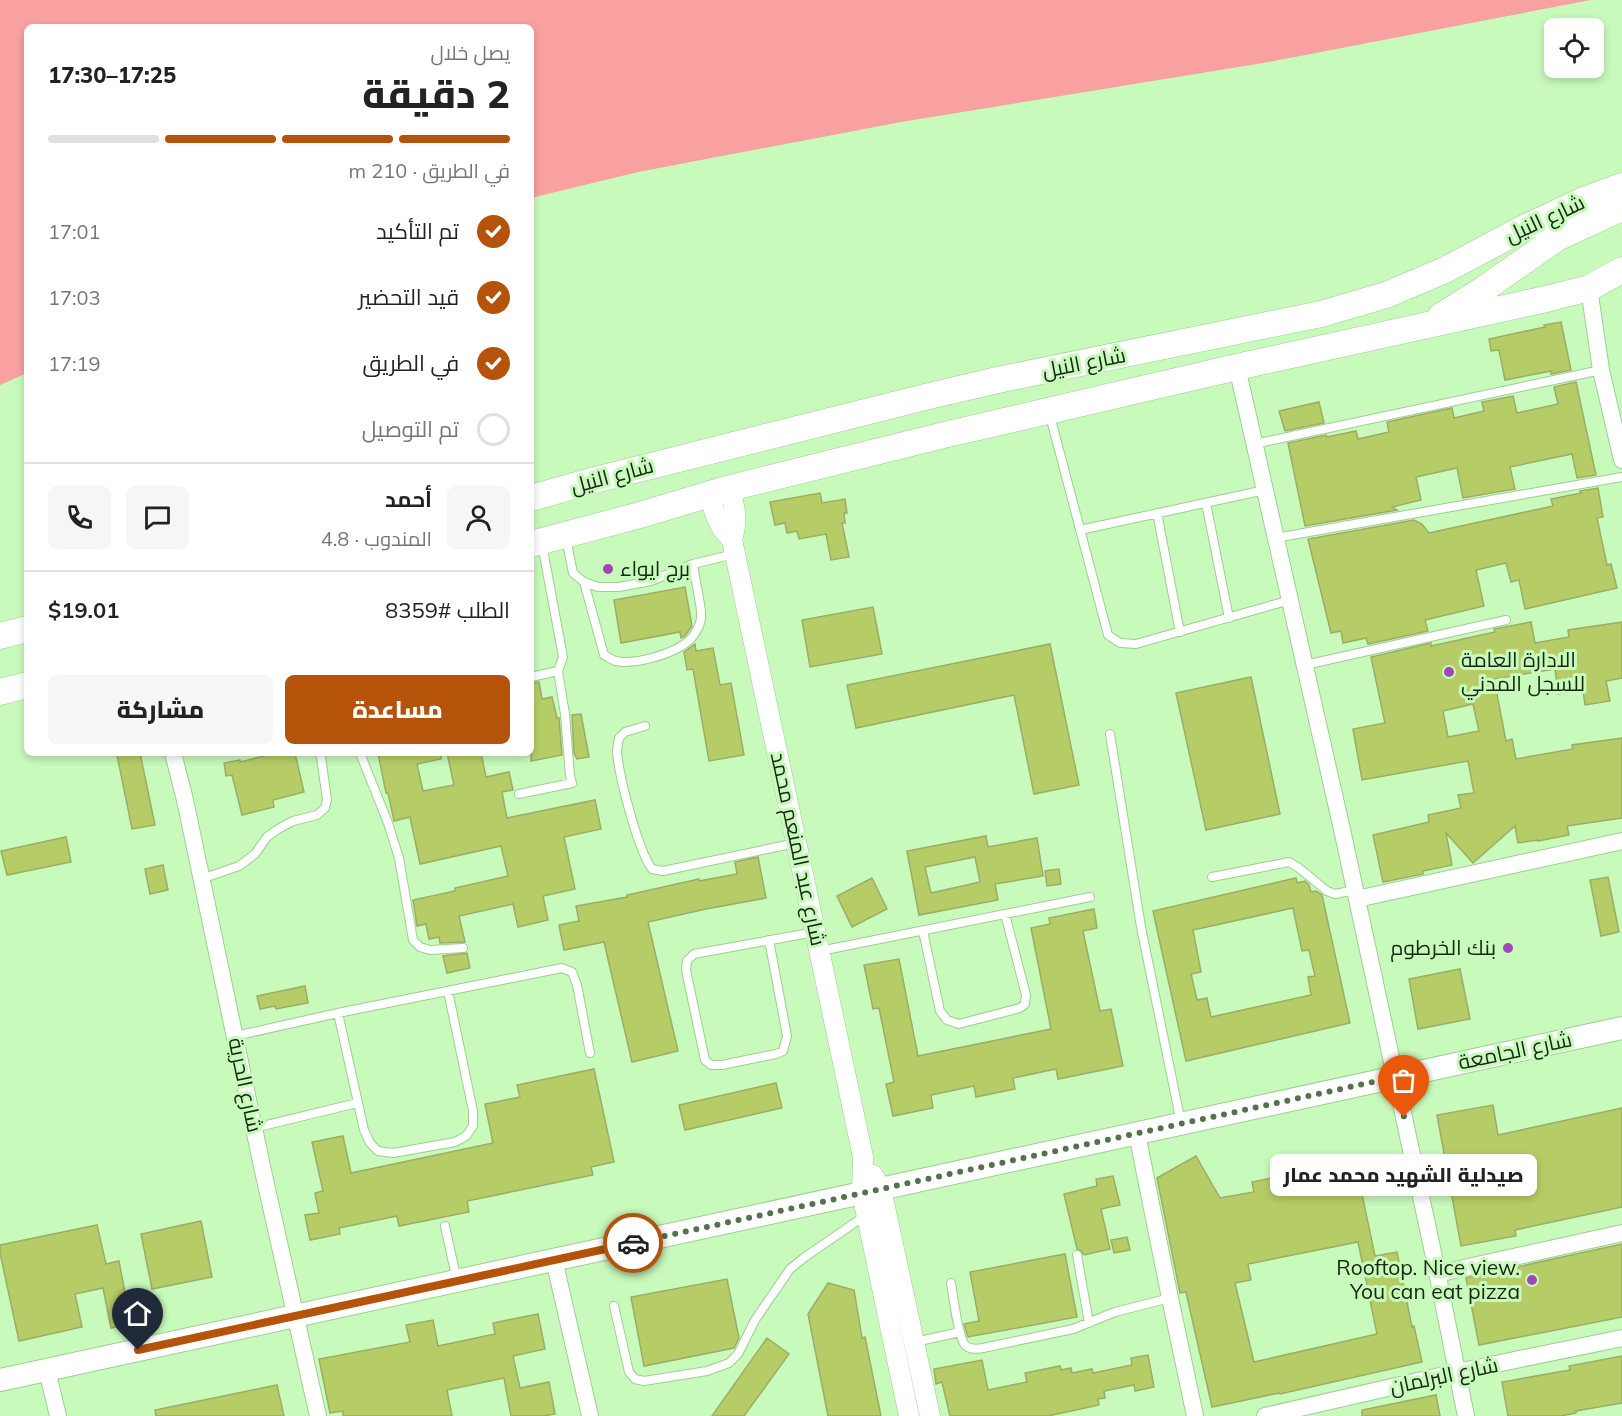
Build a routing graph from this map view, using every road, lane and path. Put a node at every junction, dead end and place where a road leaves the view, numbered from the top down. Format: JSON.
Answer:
{"nodes":[{"id":1,"x":1622,"y":186,"type":"edge"},
{"id":2,"x":1622,"y":208,"type":"edge"},
{"id":3,"x":1622,"y":270,"type":"edge"},
{"id":4,"x":1622,"y":279,"type":"edge"},
{"id":5,"x":1589,"y":288,"type":"junction"},
{"id":6,"x":1425,"y":325,"type":"junction"},
{"id":7,"x":1237,"y":367,"type":"junction"},
{"id":8,"x":1602,"y":370,"type":"junction"},
{"id":9,"x":946,"y":392,"type":"junction"},
{"id":10,"x":1049,"y":412,"type":"junction"},
{"id":11,"x":944,"y":435,"type":"junction"},
{"id":12,"x":1254,"y":444,"type":"junction"},
{"id":13,"x":1622,"y":460,"type":"edge"},
{"id":14,"x":1622,"y":477,"type":"edge"},
{"id":15,"x":720,"y":490,"type":"junction"},
{"id":16,"x":1264,"y":490,"type":"junction"},
{"id":17,"x":534,"y":497,"type":"edge"},
{"id":18,"x":1206,"y":503,"type":"junction"},
{"id":19,"x":1157,"y":513,"type":"junction"},
{"id":20,"x":1080,"y":530,"type":"junction"},
{"id":21,"x":1275,"y":538,"type":"junction"},
{"id":22,"x":546,"y":540,"type":"edge"},
{"id":23,"x":733,"y":547,"type":"junction"},
{"id":24,"x":693,"y":564,"type":"junction"},
{"id":25,"x":584,"y":582,"type":"junction"},
{"id":26,"x":1290,"y":600,"type":"junction"},
{"id":27,"x":1229,"y":618,"type":"junction"},
{"id":28,"x":1506,"y":620,"type":"dead end"},
{"id":29,"x":24,"y":630,"type":"edge"},
{"id":30,"x":1180,"y":632,"type":"junction"},
{"id":31,"x":0,"y":636,"type":"edge"},
{"id":32,"x":1305,"y":666,"type":"junction"},
{"id":33,"x":558,"y":671,"type":"junction"},
{"id":34,"x":534,"y":676,"type":"edge"},
{"id":35,"x":24,"y":686,"type":"edge"},
{"id":36,"x":0,"y":692,"type":"edge"},
{"id":37,"x":645,"y":726,"type":"dead end"},
{"id":38,"x":1110,"y":734,"type":"dead end"},
{"id":39,"x":174,"y":756,"type":"edge"},
{"id":40,"x":320,"y":756,"type":"edge"},
{"id":41,"x":361,"y":756,"type":"edge"},
{"id":42,"x":519,"y":794,"type":"dead end"},
{"id":43,"x":1622,"y":841,"type":"edge"},
{"id":44,"x":797,"y":843,"type":"junction"},
{"id":45,"x":1212,"y":877,"type":"dead end"},
{"id":46,"x":201,"y":879,"type":"junction"},
{"id":47,"x":1356,"y":894,"type":"junction"},
{"id":48,"x":1090,"y":897,"type":"dead end"},
{"id":49,"x":1005,"y":914,"type":"junction"},
{"id":50,"x":923,"y":931,"type":"junction"},
{"id":51,"x":816,"y":932,"type":"junction"},
{"id":52,"x":769,"y":940,"type":"junction"},
{"id":53,"x":463,"y":948,"type":"dead end"},
{"id":54,"x":820,"y":951,"type":"junction"},
{"id":55,"x":448,"y":991,"type":"junction"},
{"id":56,"x":338,"y":1013,"type":"junction"},
{"id":57,"x":1622,"y":1028,"type":"edge"},
{"id":58,"x":235,"y":1036,"type":"junction"},
{"id":59,"x":590,"y":1053,"type":"dead end"},
{"id":60,"x":1396,"y":1077,"type":"junction"},
{"id":61,"x":357,"y":1103,"type":"junction"},
{"id":62,"x":1181,"y":1124,"type":"junction"},
{"id":63,"x":254,"y":1128,"type":"junction"},
{"id":64,"x":1137,"y":1134,"type":"junction"},
{"id":65,"x":870,"y":1199,"type":"junction"},
{"id":66,"x":445,"y":1226,"type":"dead end"},
{"id":67,"x":1622,"y":1233,"type":"edge"},
{"id":68,"x":1077,"y":1255,"type":"dead end"},
{"id":69,"x":554,"y":1260,"type":"junction"},
{"id":70,"x":1437,"y":1274,"type":"junction"},
{"id":71,"x":457,"y":1281,"type":"junction"},
{"id":72,"x":951,"y":1283,"type":"dead end"},
{"id":73,"x":1170,"y":1298,"type":"junction"},
{"id":74,"x":614,"y":1306,"type":"dead end"},
{"id":75,"x":296,"y":1316,"type":"junction"},
{"id":76,"x":1089,"y":1323,"type":"junction"},
{"id":77,"x":960,"y":1332,"type":"junction"},
{"id":78,"x":1622,"y":1338,"type":"edge"},
{"id":79,"x":913,"y":1343,"type":"junction"},
{"id":80,"x":894,"y":1347,"type":"junction"},
{"id":81,"x":47,"y":1370,"type":"junction"},
{"id":82,"x":1457,"y":1372,"type":"junction"},
{"id":83,"x":0,"y":1380,"type":"edge"},
{"id":84,"x":58,"y":1416,"type":"edge"},
{"id":85,"x":318,"y":1416,"type":"edge"},
{"id":86,"x":590,"y":1416,"type":"edge"},
{"id":87,"x":909,"y":1416,"type":"edge"},
{"id":88,"x":930,"y":1416,"type":"edge"},
{"id":89,"x":1195,"y":1416,"type":"edge"},
{"id":90,"x":1265,"y":1416,"type":"edge"},
{"id":91,"x":1466,"y":1416,"type":"edge"}],
"edges":[{"from":1,"to":9,"type":"main road","name":"شارع النيل"},
{"from":2,"to":6,"type":"main road"},
{"from":3,"to":5,"type":"main road","name":"شارع النيل"},
{"from":4,"to":5,"type":"street"},
{"from":5,"to":6,"type":"main road","name":"شارع النيل"},
{"from":5,"to":8,"type":"street"},
{"from":6,"to":7,"type":"main road","name":"شارع النيل"},
{"from":7,"to":10,"type":"main road","name":"شارع النيل"},
{"from":7,"to":12,"type":"street"},
{"from":8,"to":12,"type":"lane"},
{"from":8,"to":13,"type":"street"},
{"from":9,"to":11,"type":"main road"},
{"from":9,"to":17,"type":"main road","name":"شارع النيل"},
{"from":10,"to":11,"type":"main road","name":"شارع النيل"},
{"from":10,"to":20,"type":"lane"},
{"from":11,"to":15,"type":"main road","name":"شارع النيل"},
{"from":12,"to":16,"type":"street"},
{"from":14,"to":21,"type":"lane"},
{"from":15,"to":22,"type":"main road","name":"شارع النيل"},
{"from":15,"to":23,"type":"street","name":"شارع عبد المنعم محمد"},
{"from":16,"to":18,"type":"lane"},
{"from":16,"to":21,"type":"street"},
{"from":18,"to":19,"type":"lane"},
{"from":18,"to":27,"type":"lane"},
{"from":19,"to":20,"type":"lane"},
{"from":19,"to":30,"type":"lane"},
{"from":20,"to":30,"type":"lane"},
{"from":21,"to":26,"type":"street"},
{"from":22,"to":25,"type":"lane"},
{"from":22,"to":33,"type":"lane"},
{"from":23,"to":24,"type":"lane"},
{"from":23,"to":44,"type":"street","name":"شارع عبد المنعم محمد"},
{"from":24,"to":25,"type":"lane"},
{"from":24,"to":25,"type":"lane"},
{"from":26,"to":27,"type":"lane"},
{"from":26,"to":32,"type":"street"},
{"from":27,"to":30,"type":"lane"},
{"from":28,"to":32,"type":"lane"},
{"from":29,"to":31,"type":"main road"},
{"from":32,"to":47,"type":"street"},
{"from":33,"to":34,"type":"lane"},
{"from":33,"to":42,"type":"lane"},
{"from":35,"to":36,"type":"main road"},
{"from":37,"to":44,"type":"lane"},
{"from":38,"to":62,"type":"lane"},
{"from":39,"to":46,"type":"street","name":"شارع الحرية"},
{"from":40,"to":46,"type":"lane"},
{"from":41,"to":53,"type":"lane"},
{"from":43,"to":47,"type":"street"},
{"from":44,"to":51,"type":"street","name":"شارع عبد المنعم محمد"},
{"from":45,"to":47,"type":"lane"},
{"from":46,"to":58,"type":"street","name":"شارع الحرية"},
{"from":47,"to":60,"type":"street"},
{"from":48,"to":49,"type":"lane"},
{"from":49,"to":50,"type":"lane"},
{"from":49,"to":50,"type":"lane"},
{"from":50,"to":54,"type":"lane"},
{"from":51,"to":52,"type":"lane"},
{"from":51,"to":54,"type":"street","name":"شارع عبد المنعم محمد"},
{"from":52,"to":52,"type":"lane"},
{"from":54,"to":65,"type":"street","name":"شارع عبد المنعم محمد"},
{"from":55,"to":56,"type":"lane"},
{"from":55,"to":59,"type":"lane"},
{"from":55,"to":61,"type":"lane"},
{"from":56,"to":58,"type":"lane"},
{"from":56,"to":61,"type":"lane"},
{"from":57,"to":60,"type":"main road","name":"شارع الجامعة"},
{"from":58,"to":63,"type":"street","name":"شارع الحرية"},
{"from":60,"to":62,"type":"main road","name":"شارع الجامعة"},
{"from":60,"to":70,"type":"street"},
{"from":61,"to":63,"type":"lane"},
{"from":62,"to":64,"type":"main road","name":"شارع الجامعة"},
{"from":63,"to":75,"type":"street","name":"شارع الحرية"},
{"from":64,"to":65,"type":"main road","name":"شارع الجامعة"},
{"from":64,"to":73,"type":"street"},
{"from":65,"to":69,"type":"main road","name":"شارع الجامعة"},
{"from":65,"to":74,"type":"lane"},
{"from":65,"to":79,"type":"street","name":"شارع عبد المنعم محمد"},
{"from":65,"to":80,"type":"street","name":"شارع عبد المنعم محمد"},
{"from":66,"to":71,"type":"lane"},
{"from":67,"to":70,"type":"street"},
{"from":68,"to":76,"type":"lane"},
{"from":69,"to":71,"type":"main road","name":"شارع الجامعة"},
{"from":69,"to":86,"type":"street"},
{"from":70,"to":82,"type":"street"},
{"from":71,"to":75,"type":"main road","name":"شارع الجامعة"},
{"from":72,"to":77,"type":"lane"},
{"from":73,"to":76,"type":"lane"},
{"from":73,"to":89,"type":"street"},
{"from":75,"to":81,"type":"main road","name":"شارع الجامعة"},
{"from":75,"to":85,"type":"street","name":"شارع الحرية"},
{"from":76,"to":77,"type":"lane"},
{"from":77,"to":79,"type":"lane"},
{"from":78,"to":82,"type":"street","name":"شارع البرلمان"},
{"from":79,"to":80,"type":"lane"},
{"from":79,"to":88,"type":"street","name":"شارع عبد المنعم محمد"},
{"from":80,"to":87,"type":"street","name":"شارع عبد المنعم محمد"},
{"from":81,"to":83,"type":"main road","name":"شارع الجامعة"},
{"from":81,"to":84,"type":"street"},
{"from":82,"to":90,"type":"street","name":"شارع البرلمان"},
{"from":82,"to":91,"type":"street"}]}
